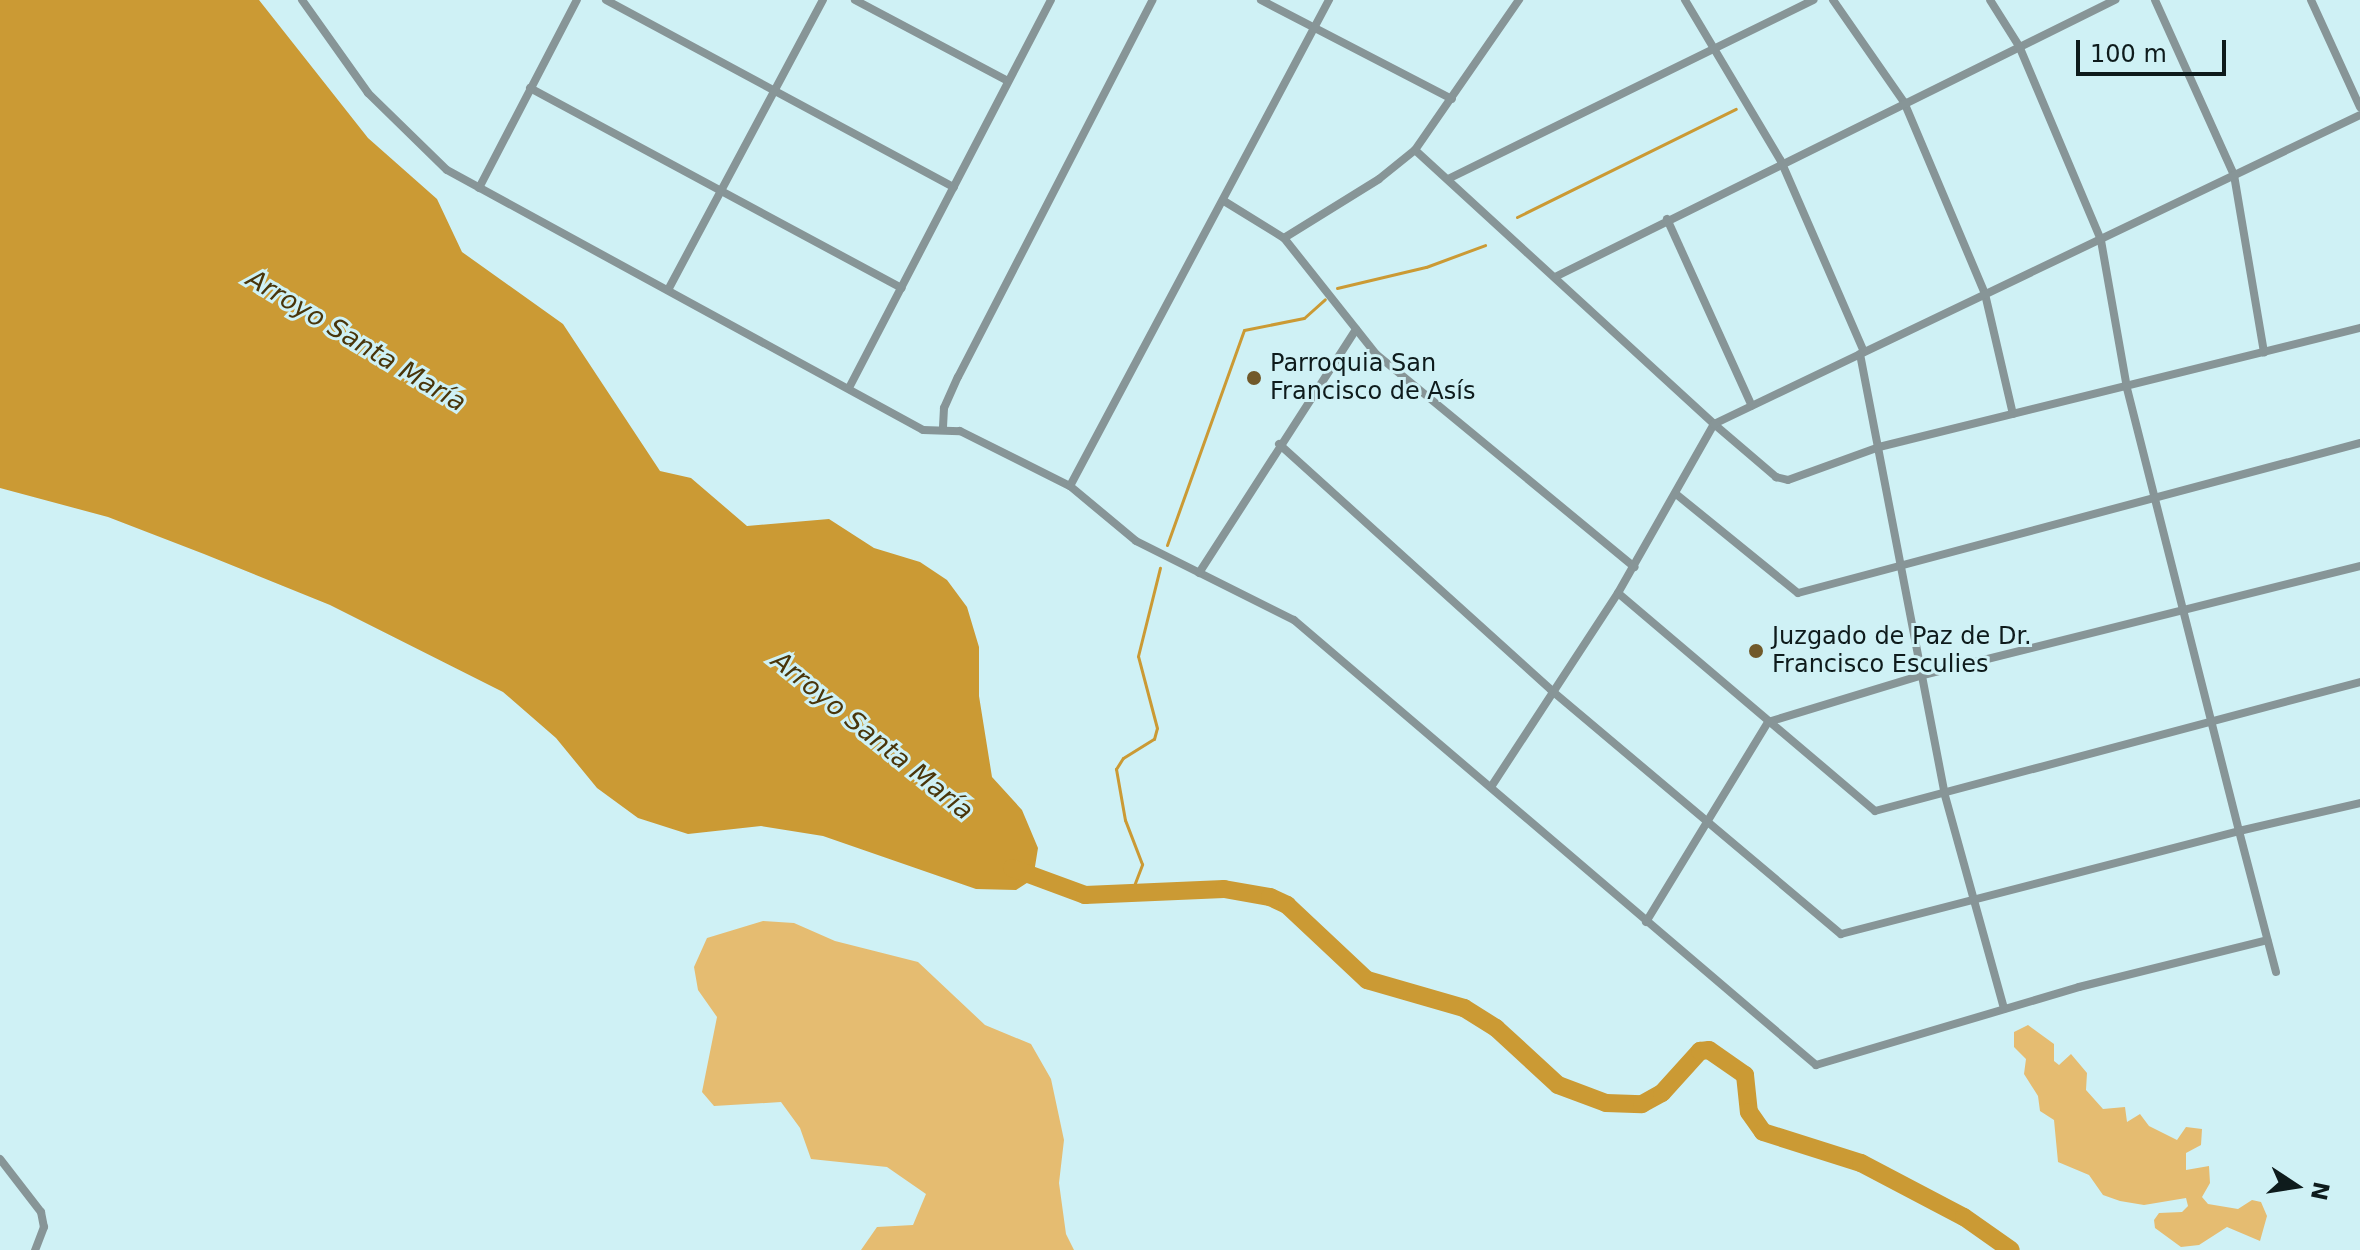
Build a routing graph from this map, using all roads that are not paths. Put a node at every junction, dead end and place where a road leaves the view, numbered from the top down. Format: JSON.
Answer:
{"nodes":[{"id":1,"x":302,"y":0,"type":"edge"},
{"id":2,"x":577,"y":0,"type":"edge"},
{"id":3,"x":606,"y":0,"type":"edge"},
{"id":4,"x":823,"y":0,"type":"edge"},
{"id":5,"x":855,"y":0,"type":"edge"},
{"id":6,"x":1051,"y":0,"type":"edge"},
{"id":7,"x":1153,"y":0,"type":"edge"},
{"id":8,"x":1261,"y":0,"type":"edge"},
{"id":9,"x":1329,"y":0,"type":"edge"},
{"id":10,"x":1519,"y":0,"type":"edge"},
{"id":11,"x":1685,"y":0,"type":"edge"},
{"id":12,"x":1814,"y":0,"type":"edge"},
{"id":13,"x":1833,"y":0,"type":"edge"},
{"id":14,"x":1990,"y":0,"type":"edge"},
{"id":15,"x":2115,"y":0,"type":"edge"},
{"id":16,"x":2155,"y":0,"type":"edge"},
{"id":17,"x":2311,"y":0,"type":"edge"},
{"id":18,"x":1316,"y":26,"type":"junction"},
{"id":19,"x":2019,"y":46,"type":"junction"},
{"id":20,"x":1714,"y":51,"type":"junction"},
{"id":21,"x":1008,"y":81,"type":"junction"},
{"id":22,"x":530,"y":88,"type":"junction"},
{"id":23,"x":775,"y":90,"type":"junction"},
{"id":24,"x":1452,"y":99,"type":"junction"},
{"id":25,"x":1904,"y":102,"type":"junction"},
{"id":26,"x":2360,"y":107,"type":"edge"},
{"id":27,"x":2360,"y":115,"type":"edge"},
{"id":28,"x":1415,"y":150,"type":"junction"},
{"id":29,"x":1781,"y":161,"type":"junction"},
{"id":30,"x":2234,"y":175,"type":"junction"},
{"id":31,"x":1448,"y":179,"type":"junction"},
{"id":32,"x":954,"y":187,"type":"junction"},
{"id":33,"x":479,"y":188,"type":"junction"},
{"id":34,"x":722,"y":191,"type":"junction"},
{"id":35,"x":1224,"y":201,"type":"junction"},
{"id":36,"x":1667,"y":219,"type":"junction"},
{"id":37,"x":1284,"y":238,"type":"junction"},
{"id":38,"x":2101,"y":240,"type":"junction"},
{"id":39,"x":1557,"y":276,"type":"junction"},
{"id":40,"x":902,"y":288,"type":"junction"},
{"id":41,"x":668,"y":290,"type":"junction"},
{"id":42,"x":1985,"y":294,"type":"junction"},
{"id":43,"x":2360,"y":328,"type":"edge"},
{"id":44,"x":1356,"y":329,"type":"junction"},
{"id":45,"x":2264,"y":352,"type":"junction"},
{"id":46,"x":1862,"y":353,"type":"junction"},
{"id":47,"x":850,"y":386,"type":"junction"},
{"id":48,"x":2127,"y":388,"type":"junction"},
{"id":49,"x":1752,"y":406,"type":"junction"},
{"id":50,"x":2013,"y":414,"type":"junction"},
{"id":51,"x":1714,"y":424,"type":"junction"},
{"id":52,"x":943,"y":427,"type":"junction"},
{"id":53,"x":2360,"y":443,"type":"edge"},
{"id":54,"x":1279,"y":444,"type":"junction"},
{"id":55,"x":1879,"y":447,"type":"junction"},
{"id":56,"x":1070,"y":486,"type":"junction"},
{"id":57,"x":1676,"y":494,"type":"junction"},
{"id":58,"x":2153,"y":498,"type":"junction"},
{"id":59,"x":1898,"y":566,"type":"junction"},
{"id":60,"x":2360,"y":566,"type":"edge"},
{"id":61,"x":1634,"y":567,"type":"junction"},
{"id":62,"x":1199,"y":573,"type":"junction"},
{"id":63,"x":1618,"y":593,"type":"junction"},
{"id":64,"x":2183,"y":609,"type":"junction"},
{"id":65,"x":1923,"y":675,"type":"junction"},
{"id":66,"x":2360,"y":682,"type":"edge"},
{"id":67,"x":1551,"y":690,"type":"junction"},
{"id":68,"x":2212,"y":719,"type":"junction"},
{"id":69,"x":1768,"y":722,"type":"junction"},
{"id":70,"x":1491,"y":787,"type":"junction"},
{"id":71,"x":1944,"y":792,"type":"junction"},
{"id":72,"x":2360,"y":803,"type":"edge"},
{"id":73,"x":1709,"y":823,"type":"junction"},
{"id":74,"x":2239,"y":831,"type":"junction"},
{"id":75,"x":1971,"y":899,"type":"junction"},
{"id":76,"x":1646,"y":922,"type":"junction"},
{"id":77,"x":2267,"y":940,"type":"junction"},
{"id":78,"x":2276,"y":972,"type":"dead end"},
{"id":79,"x":2004,"y":1009,"type":"junction"},
{"id":80,"x":0,"y":1159,"type":"edge"},
{"id":81,"x":35,"y":1250,"type":"edge"}],
"edges":[{"from":1,"to":33,"type":"street"},
{"from":2,"to":22,"type":"street"},
{"from":3,"to":23,"type":"street"},
{"from":4,"to":23,"type":"street"},
{"from":5,"to":21,"type":"street"},
{"from":6,"to":21,"type":"street"},
{"from":7,"to":52,"type":"street"},
{"from":8,"to":18,"type":"street"},
{"from":9,"to":18,"type":"street"},
{"from":10,"to":24,"type":"street"},
{"from":11,"to":20,"type":"street"},
{"from":12,"to":20,"type":"street"},
{"from":13,"to":25,"type":"street"},
{"from":14,"to":19,"type":"street"},
{"from":15,"to":19,"type":"street"},
{"from":16,"to":30,"type":"street"},
{"from":17,"to":26,"type":"street"},
{"from":18,"to":24,"type":"street"},
{"from":18,"to":35,"type":"street"},
{"from":19,"to":25,"type":"street"},
{"from":19,"to":38,"type":"street"},
{"from":20,"to":29,"type":"street"},
{"from":20,"to":31,"type":"street"},
{"from":21,"to":32,"type":"street"},
{"from":22,"to":33,"type":"street"},
{"from":22,"to":34,"type":"street"},
{"from":23,"to":32,"type":"street"},
{"from":23,"to":34,"type":"street"},
{"from":24,"to":28,"type":"street"},
{"from":25,"to":29,"type":"street"},
{"from":25,"to":42,"type":"street"},
{"from":27,"to":30,"type":"street"},
{"from":28,"to":31,"type":"street"},
{"from":28,"to":37,"type":"street"},
{"from":29,"to":36,"type":"street"},
{"from":29,"to":46,"type":"street"},
{"from":30,"to":38,"type":"street"},
{"from":30,"to":45,"type":"street"},
{"from":31,"to":39,"type":"street"},
{"from":32,"to":40,"type":"street"},
{"from":33,"to":41,"type":"street"},
{"from":34,"to":40,"type":"street"},
{"from":34,"to":41,"type":"street"},
{"from":35,"to":37,"type":"street"},
{"from":35,"to":56,"type":"street"},
{"from":36,"to":39,"type":"street"},
{"from":36,"to":49,"type":"street"},
{"from":37,"to":44,"type":"street"},
{"from":38,"to":42,"type":"street"},
{"from":38,"to":48,"type":"street"},
{"from":39,"to":51,"type":"street"},
{"from":40,"to":47,"type":"street"},
{"from":41,"to":47,"type":"street"},
{"from":42,"to":46,"type":"street"},
{"from":42,"to":50,"type":"street"},
{"from":43,"to":45,"type":"street"},
{"from":44,"to":54,"type":"street"},
{"from":44,"to":61,"type":"street"},
{"from":45,"to":48,"type":"street"},
{"from":46,"to":49,"type":"street"},
{"from":46,"to":55,"type":"street"},
{"from":47,"to":52,"type":"street"},
{"from":48,"to":50,"type":"street"},
{"from":48,"to":58,"type":"street"},
{"from":49,"to":51,"type":"street"},
{"from":50,"to":55,"type":"street"},
{"from":51,"to":55,"type":"street"},
{"from":51,"to":57,"type":"street"},
{"from":52,"to":56,"type":"street"},
{"from":53,"to":58,"type":"street"},
{"from":54,"to":62,"type":"street"},
{"from":54,"to":67,"type":"street"},
{"from":55,"to":59,"type":"street"},
{"from":56,"to":62,"type":"street"},
{"from":57,"to":59,"type":"street"},
{"from":57,"to":61,"type":"street"},
{"from":58,"to":59,"type":"street"},
{"from":58,"to":64,"type":"street"},
{"from":59,"to":65,"type":"street"},
{"from":60,"to":64,"type":"street"},
{"from":61,"to":63,"type":"street"},
{"from":62,"to":70,"type":"street"},
{"from":63,"to":67,"type":"street"},
{"from":63,"to":69,"type":"street"},
{"from":64,"to":65,"type":"street"},
{"from":64,"to":68,"type":"street"},
{"from":65,"to":69,"type":"street"},
{"from":65,"to":71,"type":"street"},
{"from":66,"to":68,"type":"street"},
{"from":67,"to":70,"type":"street"},
{"from":67,"to":73,"type":"street"},
{"from":68,"to":71,"type":"street"},
{"from":68,"to":74,"type":"street"},
{"from":69,"to":71,"type":"street"},
{"from":69,"to":73,"type":"street"},
{"from":70,"to":76,"type":"street"},
{"from":71,"to":75,"type":"street"},
{"from":72,"to":74,"type":"street"},
{"from":73,"to":75,"type":"street"},
{"from":73,"to":76,"type":"street"},
{"from":74,"to":75,"type":"street"},
{"from":74,"to":77,"type":"street"},
{"from":75,"to":79,"type":"street"},
{"from":76,"to":79,"type":"street"},
{"from":77,"to":78,"type":"street"},
{"from":77,"to":79,"type":"street"},
{"from":80,"to":81,"type":"street"}]}
